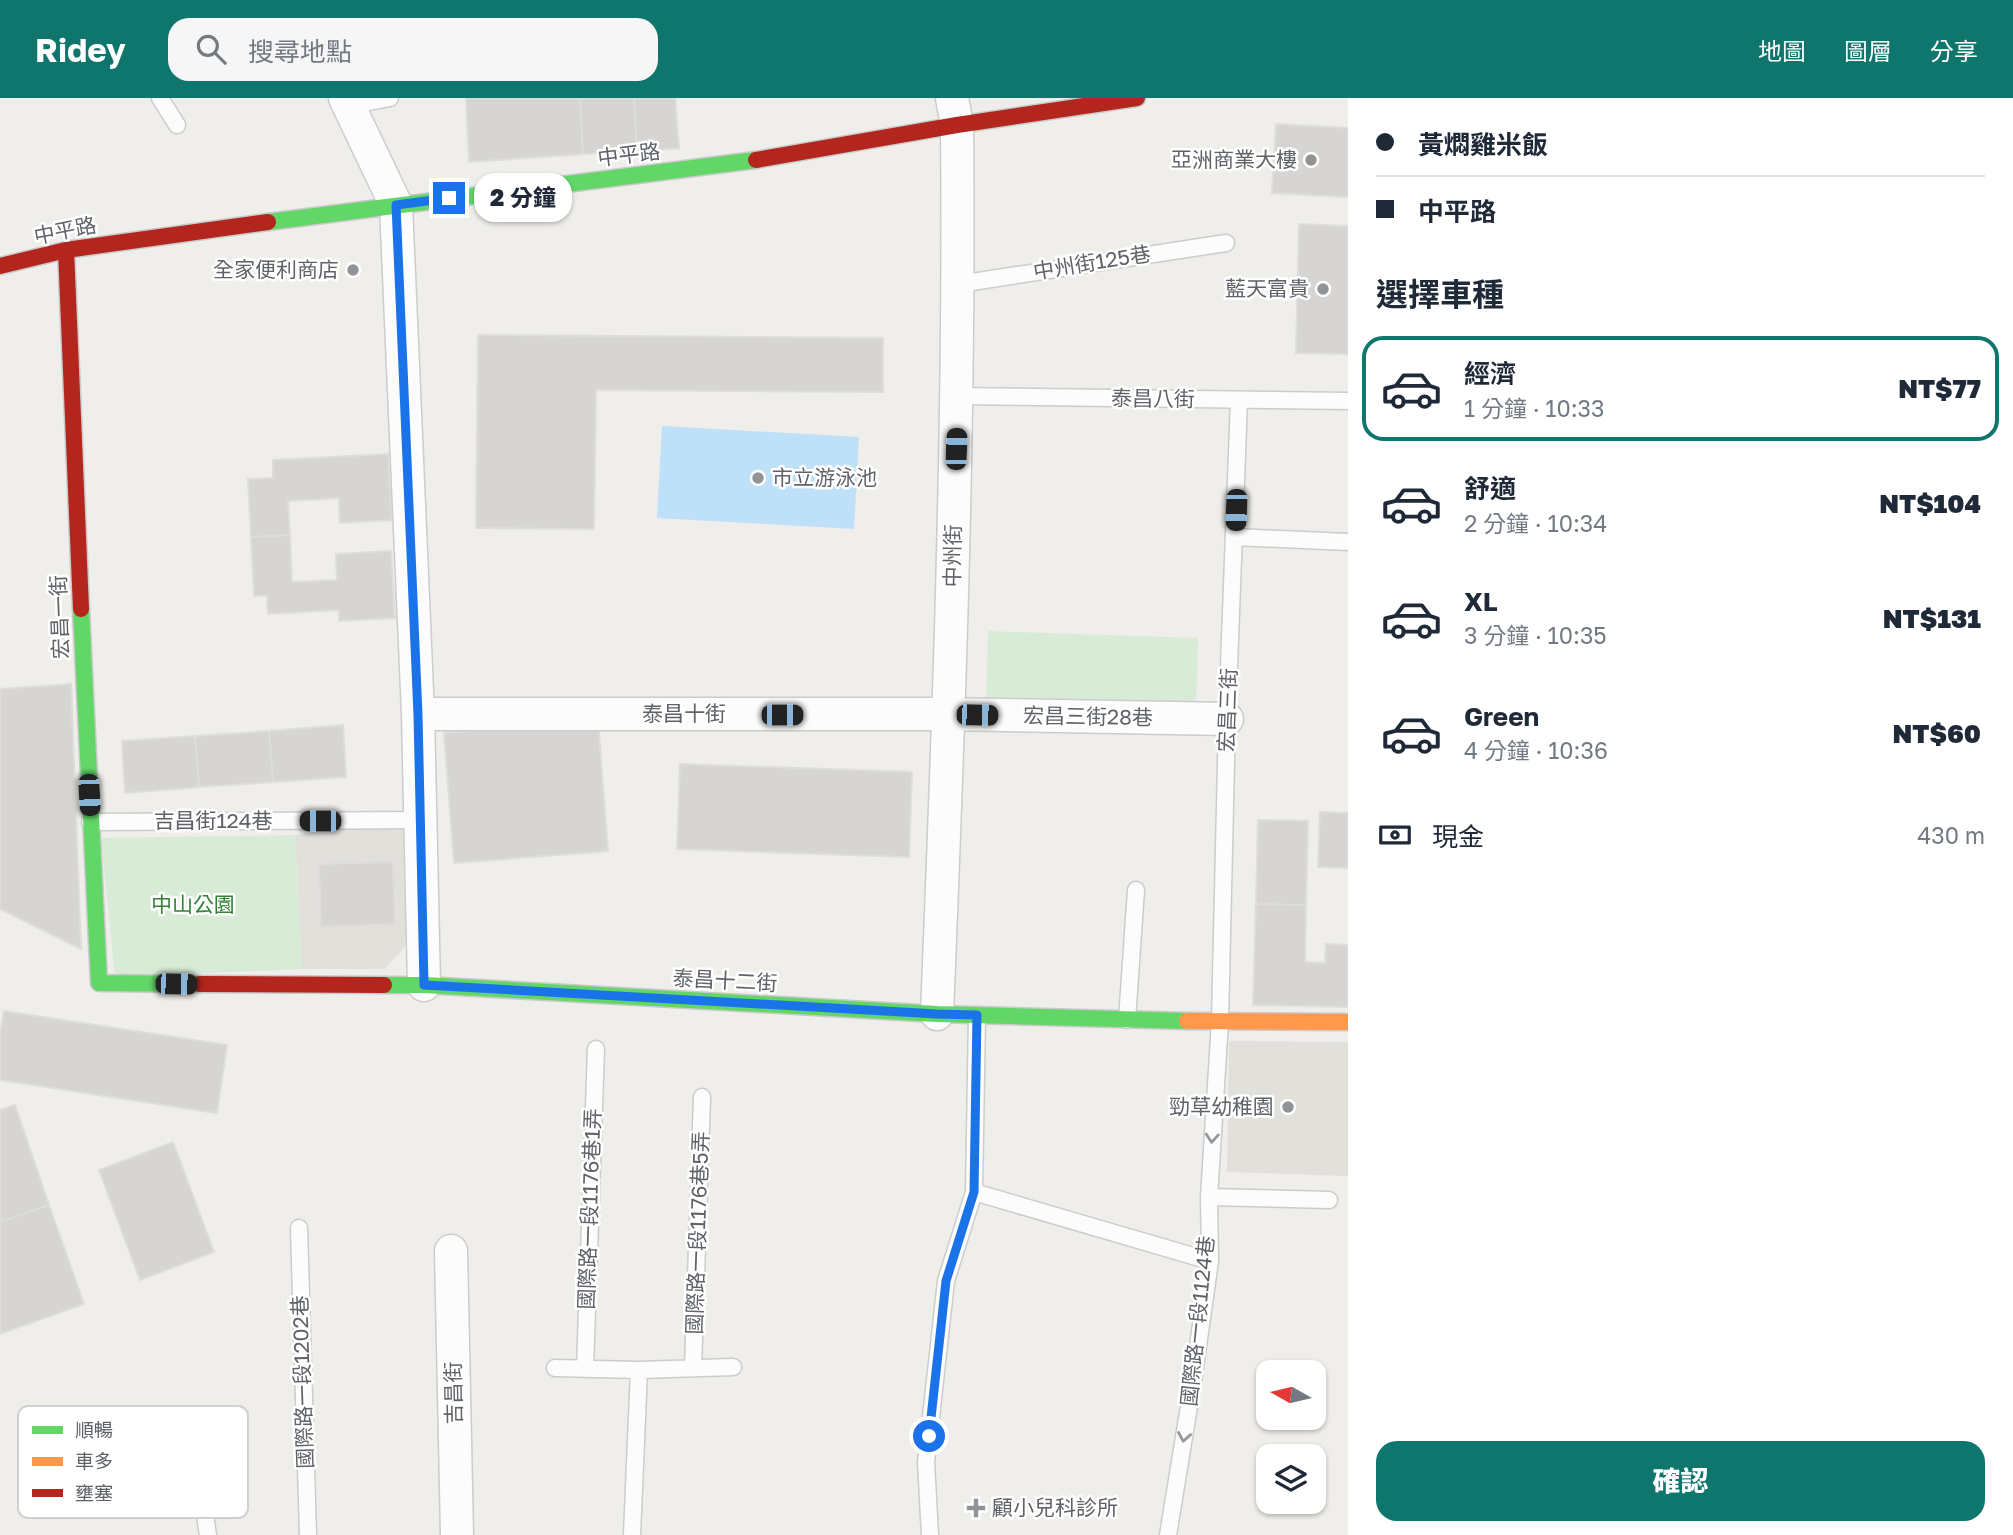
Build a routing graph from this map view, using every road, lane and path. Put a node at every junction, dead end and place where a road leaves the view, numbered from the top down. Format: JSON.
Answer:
{"nodes":[{"id":1,"x":160,"y":98,"type":"edge"},
{"id":2,"x":390,"y":98,"type":"edge"},
{"id":3,"x":1137,"y":98,"type":"edge"},
{"id":4,"x":346,"y":102,"type":"edge"},
{"id":5,"x":955,"y":111,"type":"edge"},
{"id":6,"x":177,"y":125,"type":"dead end"},
{"id":7,"x":396,"y":205,"type":"junction"},
{"id":8,"x":1226,"y":243,"type":"dead end"},
{"id":9,"x":66,"y":250,"type":"junction"},
{"id":10,"x":0,"y":266,"type":"edge"},
{"id":11,"x":959,"y":284,"type":"junction"},
{"id":12,"x":957,"y":396,"type":"junction"},
{"id":13,"x":1239,"y":400,"type":"junction"},
{"id":14,"x":1348,"y":401,"type":"edge"},
{"id":15,"x":1234,"y":537,"type":"junction"},
{"id":16,"x":1348,"y":542,"type":"edge"},
{"id":17,"x":418,"y":715,"type":"junction"},
{"id":18,"x":950,"y":715,"type":"junction"},
{"id":19,"x":1227,"y":719,"type":"junction"},
{"id":20,"x":420,"y":820,"type":"junction"},
{"id":21,"x":90,"y":822,"type":"junction"},
{"id":22,"x":1136,"y":890,"type":"dead end"},
{"id":23,"x":99,"y":983,"type":"joint"},
{"id":24,"x":424,"y":985,"type":"junction"},
{"id":25,"x":937,"y":1014,"type":"junction"},
{"id":26,"x":977,"y":1015,"type":"junction"},
{"id":27,"x":1127,"y":1020,"type":"junction"},
{"id":28,"x":1220,"y":1021,"type":"junction"},
{"id":29,"x":1348,"y":1022,"type":"edge"},
{"id":30,"x":596,"y":1049,"type":"dead end"},
{"id":31,"x":702,"y":1097,"type":"dead end"},
{"id":32,"x":974,"y":1192,"type":"junction"},
{"id":33,"x":1209,"y":1196,"type":"junction"},
{"id":34,"x":1329,"y":1200,"type":"dead end"},
{"id":35,"x":299,"y":1228,"type":"dead end"},
{"id":36,"x":451,"y":1251,"type":"dead end"},
{"id":37,"x":1210,"y":1261,"type":"junction"},
{"id":38,"x":733,"y":1367,"type":"dead end"},
{"id":39,"x":555,"y":1368,"type":"dead end"},
{"id":40,"x":693,"y":1368,"type":"junction"},
{"id":41,"x":585,"y":1369,"type":"junction"},
{"id":42,"x":639,"y":1370,"type":"junction"},
{"id":43,"x":308,"y":1535,"type":"edge"},
{"id":44,"x":457,"y":1535,"type":"edge"},
{"id":45,"x":632,"y":1535,"type":"edge"},
{"id":46,"x":930,"y":1535,"type":"edge"},
{"id":47,"x":1168,"y":1535,"type":"edge"}],
"edges":[{"from":1,"to":6,"type":"lane"},
{"from":2,"to":4,"type":"lane"},
{"from":3,"to":5,"type":"street","name":"中平路"},
{"from":4,"to":7,"type":"street"},
{"from":5,"to":7,"type":"street","name":"中平路"},
{"from":5,"to":11,"type":"street","name":"中州街"},
{"from":7,"to":9,"type":"street","name":"中平路"},
{"from":7,"to":17,"type":"street"},
{"from":8,"to":11,"type":"lane","name":"中州街125巷"},
{"from":9,"to":10,"type":"street","name":"中平路"},
{"from":9,"to":21,"type":"street","name":"宏昌一街"},
{"from":11,"to":12,"type":"street","name":"中州街"},
{"from":12,"to":13,"type":"lane","name":"泰昌八街"},
{"from":12,"to":18,"type":"street","name":"中州街"},
{"from":13,"to":14,"type":"lane","name":"泰昌八街"},
{"from":13,"to":15,"type":"lane","name":"宏昌三街"},
{"from":15,"to":16,"type":"lane"},
{"from":15,"to":19,"type":"lane","name":"宏昌三街"},
{"from":17,"to":18,"type":"street","name":"泰昌十街"},
{"from":17,"to":20,"type":"street"},
{"from":18,"to":19,"type":"street","name":"宏昌三街28巷"},
{"from":18,"to":25,"type":"street","name":"中州街"},
{"from":19,"to":28,"type":"lane","name":"宏昌三街"},
{"from":20,"to":21,"type":"lane","name":"吉昌街124巷"},
{"from":20,"to":24,"type":"street"},
{"from":21,"to":23,"type":"street","name":"宏昌一街"},
{"from":22,"to":27,"type":"lane"},
{"from":23,"to":24,"type":"street","name":"泰昌十二街"},
{"from":24,"to":25,"type":"street","name":"泰昌十二街"},
{"from":25,"to":26,"type":"street","name":"泰昌十二街"},
{"from":26,"to":27,"type":"street","name":"泰昌十二街"},
{"from":26,"to":32,"type":"lane"},
{"from":27,"to":28,"type":"street","name":"泰昌十二街"},
{"from":28,"to":29,"type":"street","name":"泰昌十二街"},
{"from":28,"to":33,"type":"lane","name":"國際路一段1124巷","one_way":true},
{"from":30,"to":41,"type":"lane","name":"國際路一段1176巷1弄"},
{"from":31,"to":40,"type":"lane","name":"國際路一段1176巷5弄"},
{"from":32,"to":37,"type":"lane"},
{"from":32,"to":46,"type":"lane"},
{"from":33,"to":34,"type":"lane"},
{"from":33,"to":37,"type":"lane","name":"國際路一段1124巷"},
{"from":35,"to":43,"type":"lane","name":"國際路一段1202巷"},
{"from":36,"to":44,"type":"street","name":"吉昌街"},
{"from":37,"to":47,"type":"lane","name":"國際路一段1124巷","one_way":true},
{"from":38,"to":40,"type":"lane"},
{"from":39,"to":41,"type":"lane"},
{"from":40,"to":42,"type":"lane"},
{"from":41,"to":42,"type":"lane"},
{"from":42,"to":45,"type":"lane"}]}
